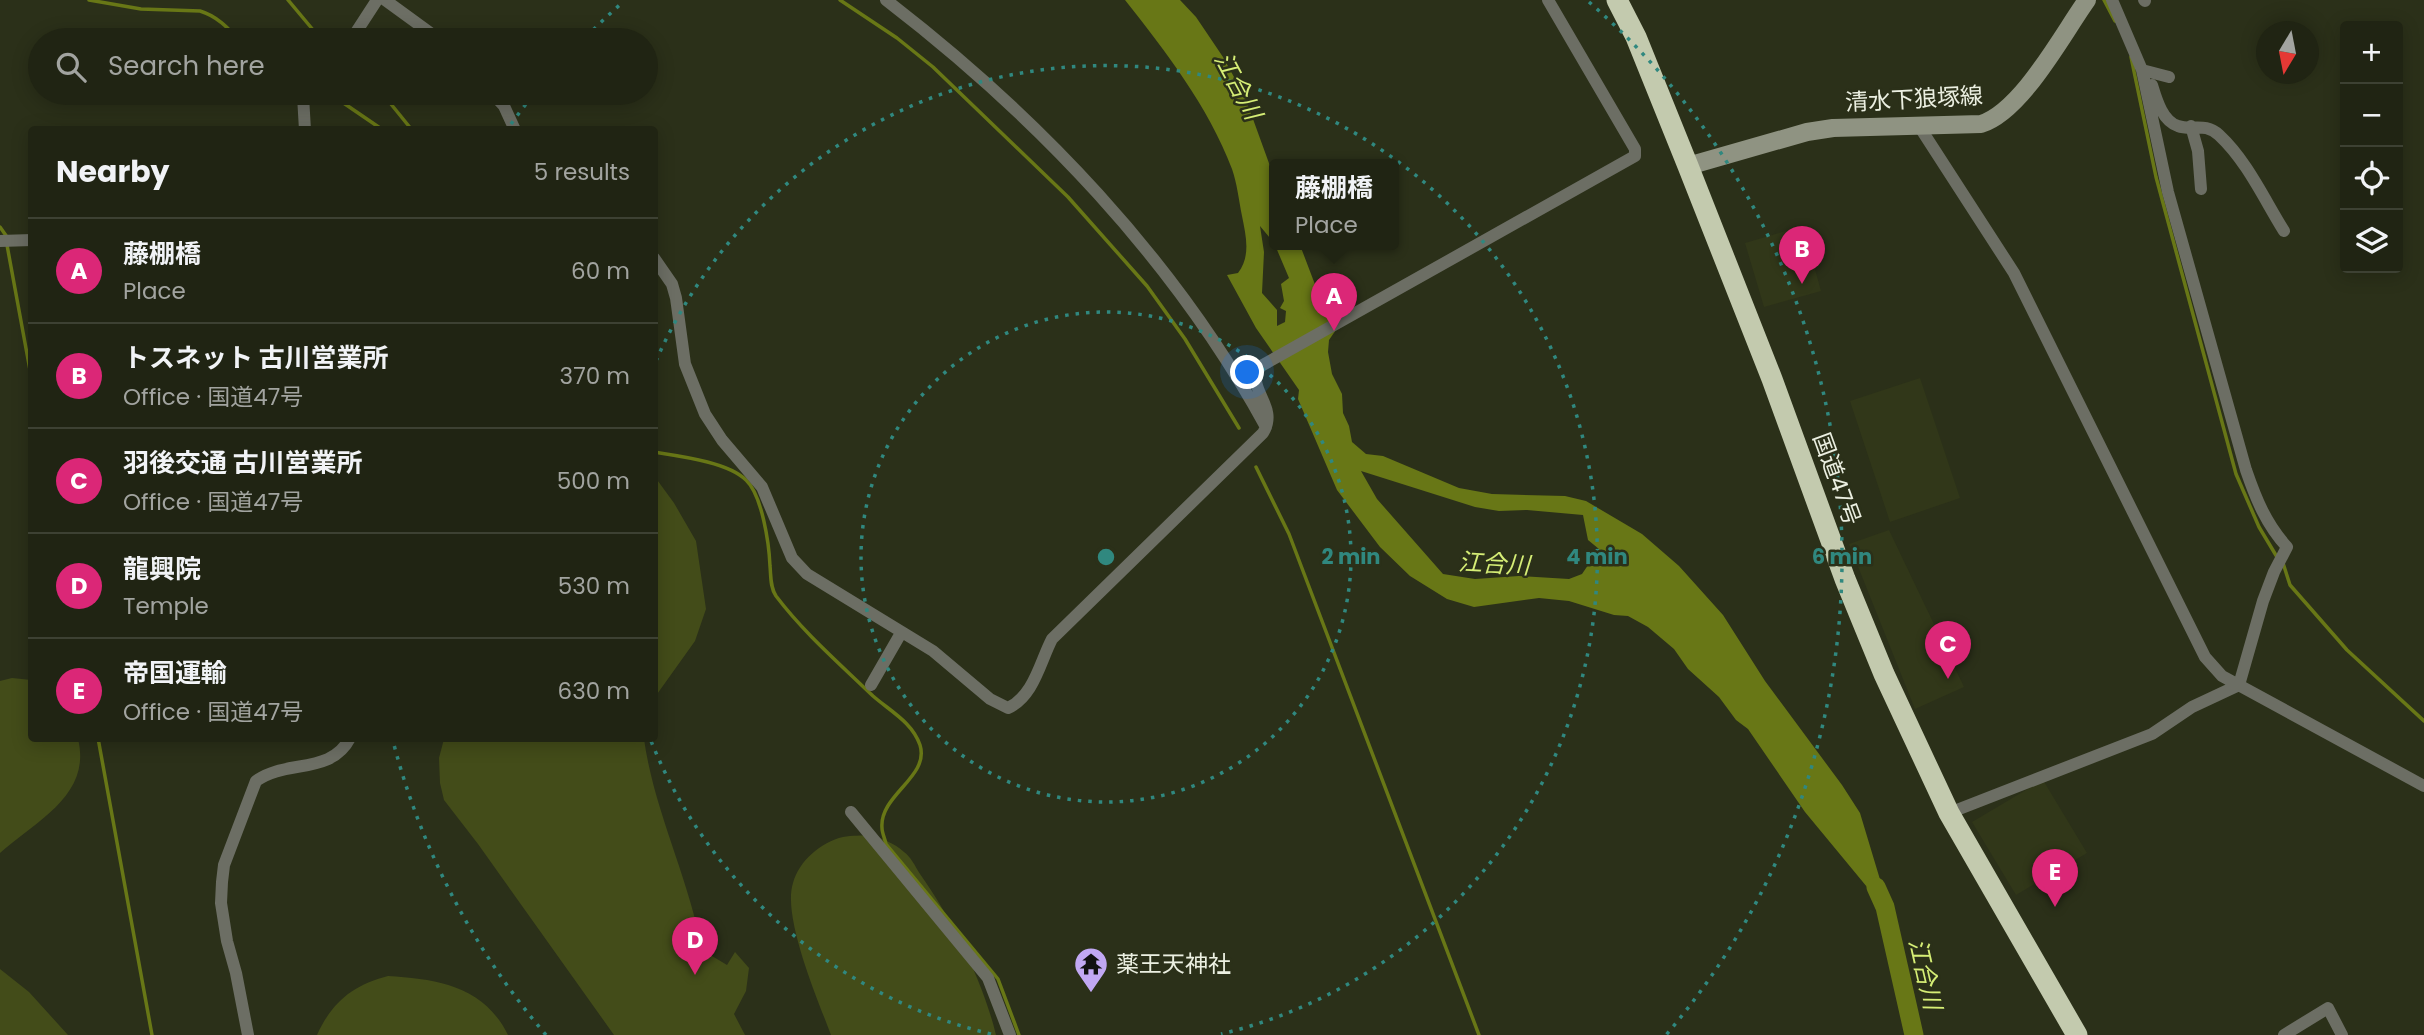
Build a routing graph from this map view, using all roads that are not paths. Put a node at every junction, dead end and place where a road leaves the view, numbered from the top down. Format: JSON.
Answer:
{"nodes":[{"id":1,"x":377,"y":0,"type":"edge"},
{"id":2,"x":385,"y":0,"type":"edge"},
{"id":3,"x":886,"y":0,"type":"edge"},
{"id":4,"x":1548,"y":0,"type":"edge"},
{"id":5,"x":1617,"y":0,"type":"edge"},
{"id":6,"x":2087,"y":0,"type":"edge"},
{"id":7,"x":2112,"y":0,"type":"edge"},
{"id":8,"x":359,"y":28,"type":"edge"},
{"id":9,"x":424,"y":28,"type":"edge"},
{"id":10,"x":2142,"y":70,"type":"junction"},
{"id":11,"x":2169,"y":77,"type":"dead end"},
{"id":12,"x":305,"y":105,"type":"edge"},
{"id":13,"x":503,"y":105,"type":"edge"},
{"id":14,"x":305,"y":126,"type":"edge"},
{"id":15,"x":513,"y":126,"type":"edge"},
{"id":16,"x":1919,"y":126,"type":"junction"},
{"id":17,"x":2191,"y":126,"type":"junction"},
{"id":18,"x":1688,"y":166,"type":"junction"},
{"id":19,"x":2201,"y":189,"type":"dead end"},
{"id":20,"x":2284,"y":230,"type":"dead end"},
{"id":21,"x":28,"y":240,"type":"edge"},
{"id":22,"x":5,"y":241,"type":"edge"},
{"id":23,"x":658,"y":264,"type":"edge"},
{"id":24,"x":1266,"y":427,"type":"junction"},
{"id":25,"x":901,"y":633,"type":"junction"},
{"id":26,"x":871,"y":685,"type":"dead end"},
{"id":27,"x":2239,"y":685,"type":"junction"},
{"id":28,"x":347,"y":742,"type":"edge"},
{"id":29,"x":2424,"y":786,"type":"edge"},
{"id":30,"x":851,"y":812,"type":"dead end"},
{"id":31,"x":1950,"y":813,"type":"junction"},
{"id":32,"x":248,"y":1035,"type":"edge"},
{"id":33,"x":1010,"y":1035,"type":"edge"},
{"id":34,"x":2077,"y":1035,"type":"edge"},
{"id":35,"x":2284,"y":1035,"type":"edge"},
{"id":36,"x":2342,"y":1035,"type":"edge"}],
"edges":[{"from":1,"to":8,"type":"street"},
{"from":2,"to":9,"type":"street"},
{"from":3,"to":24,"type":"street"},
{"from":4,"to":24,"type":"street"},
{"from":5,"to":18,"type":"highway","name":"国道47号"},
{"from":6,"to":16,"type":"main road","name":"清水下狼塚線"},
{"from":7,"to":10,"type":"street"},
{"from":10,"to":11,"type":"street"},
{"from":10,"to":17,"type":"street"},
{"from":10,"to":27,"type":"street"},
{"from":12,"to":14,"type":"street"},
{"from":13,"to":15,"type":"street"},
{"from":16,"to":18,"type":"main road","name":"清水下狼塚線"},
{"from":16,"to":27,"type":"street"},
{"from":17,"to":19,"type":"street"},
{"from":17,"to":20,"type":"street"},
{"from":18,"to":31,"type":"highway","name":"国道47号"},
{"from":21,"to":22,"type":"street"},
{"from":23,"to":25,"type":"street"},
{"from":24,"to":25,"type":"street"},
{"from":25,"to":26,"type":"street"},
{"from":27,"to":29,"type":"street"},
{"from":27,"to":31,"type":"street"},
{"from":28,"to":32,"type":"street"},
{"from":30,"to":33,"type":"street"},
{"from":31,"to":34,"type":"highway","name":"国道47号"},
{"from":35,"to":36,"type":"street"}]}
